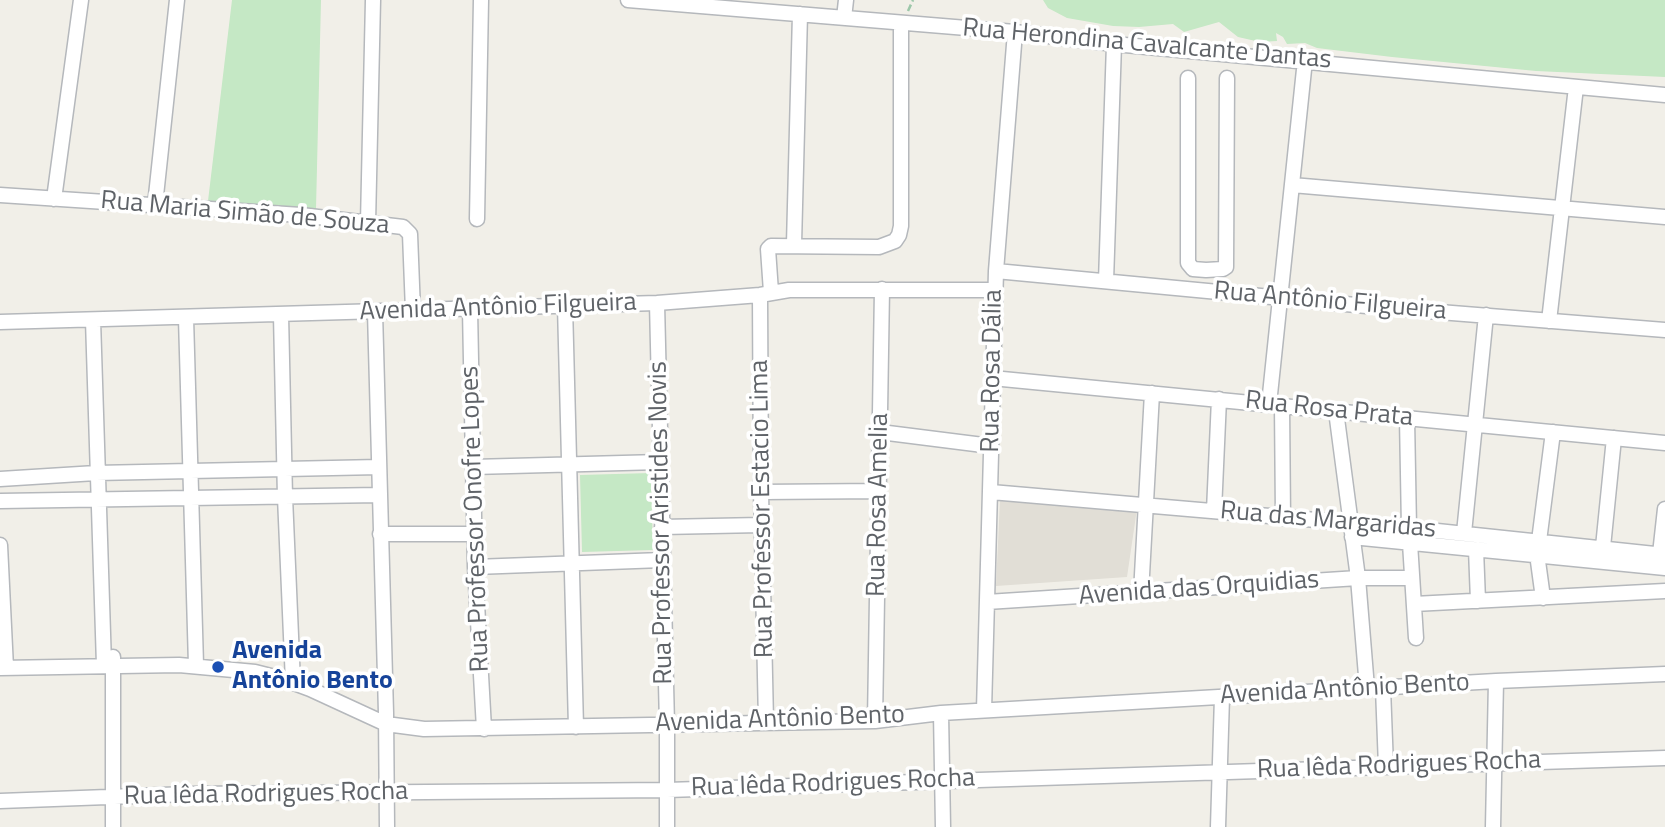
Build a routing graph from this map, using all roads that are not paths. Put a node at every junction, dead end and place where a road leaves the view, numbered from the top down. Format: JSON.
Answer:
{"nodes":[{"id":1,"x":81,"y":0,"type":"edge"},
{"id":2,"x":177,"y":0,"type":"edge"},
{"id":3,"x":373,"y":0,"type":"edge"},
{"id":4,"x":481,"y":0,"type":"edge"},
{"id":5,"x":628,"y":0,"type":"edge"},
{"id":6,"x":846,"y":0,"type":"edge"},
{"id":7,"x":800,"y":14,"type":"junction"},
{"id":8,"x":844,"y":18,"type":"junction"},
{"id":9,"x":901,"y":23,"type":"junction"},
{"id":10,"x":1015,"y":32,"type":"junction"},
{"id":11,"x":1114,"y":44,"type":"junction"},
{"id":12,"x":1305,"y":60,"type":"junction"},
{"id":13,"x":1188,"y":78,"type":"dead end"},
{"id":14,"x":1227,"y":78,"type":"dead end"},
{"id":15,"x":1576,"y":87,"type":"junction"},
{"id":16,"x":1665,"y":95,"type":"edge"},
{"id":17,"x":1292,"y":185,"type":"junction"},
{"id":18,"x":0,"y":195,"type":"edge"},
{"id":19,"x":54,"y":198,"type":"junction"},
{"id":20,"x":155,"y":205,"type":"junction"},
{"id":21,"x":1561,"y":206,"type":"junction"},
{"id":22,"x":1665,"y":217,"type":"edge"},
{"id":23,"x":477,"y":219,"type":"dead end"},
{"id":24,"x":368,"y":223,"type":"junction"},
{"id":25,"x":794,"y":244,"type":"junction"},
{"id":26,"x":1206,"y":270,"type":"junction"},
{"id":27,"x":996,"y":271,"type":"junction"},
{"id":28,"x":1107,"y":281,"type":"junction"},
{"id":29,"x":882,"y":289,"type":"junction"},
{"id":30,"x":995,"y":290,"type":"junction"},
{"id":31,"x":1206,"y":291,"type":"junction"},
{"id":32,"x":766,"y":293,"type":"junction"},
{"id":33,"x":1279,"y":298,"type":"junction"},
{"id":34,"x":657,"y":303,"type":"junction"},
{"id":35,"x":565,"y":306,"type":"junction"},
{"id":36,"x":470,"y":309,"type":"junction"},
{"id":37,"x":413,"y":311,"type":"junction"},
{"id":38,"x":375,"y":312,"type":"junction"},
{"id":39,"x":281,"y":315,"type":"junction"},
{"id":40,"x":1486,"y":316,"type":"junction"},
{"id":41,"x":186,"y":318,"type":"junction"},
{"id":42,"x":93,"y":320,"type":"junction"},
{"id":43,"x":1549,"y":320,"type":"junction"},
{"id":44,"x":0,"y":322,"type":"edge"},
{"id":45,"x":1665,"y":330,"type":"edge"},
{"id":46,"x":992,"y":378,"type":"junction"},
{"id":47,"x":1152,"y":393,"type":"junction"},
{"id":48,"x":1219,"y":399,"type":"junction"},
{"id":49,"x":1275,"y":405,"type":"junction"},
{"id":50,"x":1336,"y":411,"type":"junction"},
{"id":51,"x":1407,"y":418,"type":"junction"},
{"id":52,"x":1475,"y":425,"type":"junction"},
{"id":53,"x":880,"y":432,"type":"junction"},
{"id":54,"x":1553,"y":432,"type":"junction"},
{"id":55,"x":1614,"y":438,"type":"junction"},
{"id":56,"x":1665,"y":443,"type":"edge"},
{"id":57,"x":991,"y":446,"type":"junction"},
{"id":58,"x":660,"y":462,"type":"junction"},
{"id":59,"x":569,"y":464,"type":"junction"},
{"id":60,"x":379,"y":467,"type":"junction"},
{"id":61,"x":473,"y":467,"type":"junction"},
{"id":62,"x":284,"y":469,"type":"junction"},
{"id":63,"x":191,"y":470,"type":"junction"},
{"id":64,"x":96,"y":473,"type":"junction"},
{"id":65,"x":0,"y":479,"type":"edge"},
{"id":66,"x":879,"y":491,"type":"junction"},
{"id":67,"x":761,"y":492,"type":"junction"},
{"id":68,"x":991,"y":492,"type":"junction"},
{"id":69,"x":379,"y":495,"type":"junction"},
{"id":70,"x":192,"y":496,"type":"junction"},
{"id":71,"x":285,"y":496,"type":"junction"},
{"id":72,"x":97,"y":500,"type":"junction"},
{"id":73,"x":0,"y":501,"type":"edge"},
{"id":74,"x":1146,"y":505,"type":"junction"},
{"id":75,"x":1665,"y":509,"type":"edge"},
{"id":76,"x":1214,"y":511,"type":"junction"},
{"id":77,"x":1283,"y":518,"type":"junction"},
{"id":78,"x":761,"y":525,"type":"junction"},
{"id":79,"x":662,"y":527,"type":"junction"},
{"id":80,"x":1409,"y":528,"type":"junction"},
{"id":81,"x":1351,"y":530,"type":"junction"},
{"id":82,"x":1464,"y":533,"type":"junction"},
{"id":83,"x":380,"y":534,"type":"junction"},
{"id":84,"x":475,"y":534,"type":"junction"},
{"id":85,"x":1410,"y":543,"type":"junction"},
{"id":86,"x":0,"y":545,"type":"edge"},
{"id":87,"x":1538,"y":547,"type":"junction"},
{"id":88,"x":1603,"y":547,"type":"junction"},
{"id":89,"x":1476,"y":548,"type":"junction"},
{"id":90,"x":1662,"y":554,"type":"edge"},
{"id":91,"x":662,"y":561,"type":"junction"},
{"id":92,"x":572,"y":563,"type":"junction"},
{"id":93,"x":475,"y":566,"type":"junction"},
{"id":94,"x":1665,"y":569,"type":"edge"},
{"id":95,"x":1359,"y":578,"type":"junction"},
{"id":96,"x":1412,"y":578,"type":"junction"},
{"id":97,"x":1665,"y":591,"type":"edge"},
{"id":98,"x":1141,"y":593,"type":"junction"},
{"id":99,"x":1543,"y":598,"type":"junction"},
{"id":100,"x":1478,"y":601,"type":"junction"},
{"id":101,"x":987,"y":602,"type":"junction"},
{"id":102,"x":1414,"y":604,"type":"junction"},
{"id":103,"x":1416,"y":638,"type":"dead end"},
{"id":104,"x":108,"y":660,"type":"junction"},
{"id":105,"x":195,"y":661,"type":"junction"},
{"id":106,"x":3,"y":663,"type":"edge"},
{"id":107,"x":1665,"y":674,"type":"edge"},
{"id":108,"x":293,"y":678,"type":"junction"},
{"id":109,"x":1496,"y":681,"type":"junction"},
{"id":110,"x":1367,"y":688,"type":"junction"},
{"id":111,"x":1384,"y":688,"type":"junction"},
{"id":112,"x":1222,"y":697,"type":"junction"},
{"id":113,"x":984,"y":710,"type":"junction"},
{"id":114,"x":941,"y":713,"type":"junction"},
{"id":115,"x":875,"y":716,"type":"junction"},
{"id":116,"x":386,"y":718,"type":"junction"},
{"id":117,"x":766,"y":718,"type":"junction"},
{"id":118,"x":667,"y":720,"type":"junction"},
{"id":119,"x":576,"y":722,"type":"junction"},
{"id":120,"x":484,"y":724,"type":"junction"},
{"id":121,"x":1665,"y":758,"type":"edge"},
{"id":122,"x":1494,"y":764,"type":"junction"},
{"id":123,"x":1386,"y":767,"type":"junction"},
{"id":124,"x":1219,"y":771,"type":"junction"},
{"id":125,"x":942,"y":780,"type":"junction"},
{"id":126,"x":667,"y":790,"type":"junction"},
{"id":127,"x":386,"y":793,"type":"junction"},
{"id":128,"x":113,"y":797,"type":"junction"},
{"id":129,"x":0,"y":801,"type":"edge"},
{"id":130,"x":113,"y":827,"type":"edge"},
{"id":131,"x":387,"y":827,"type":"edge"},
{"id":132,"x":667,"y":827,"type":"edge"},
{"id":133,"x":943,"y":827,"type":"edge"},
{"id":134,"x":1218,"y":827,"type":"edge"},
{"id":135,"x":1493,"y":827,"type":"edge"}],
"edges":[{"from":1,"to":19,"type":"street"},
{"from":2,"to":20,"type":"street"},
{"from":3,"to":24,"type":"street"},
{"from":4,"to":23,"type":"street"},
{"from":5,"to":7,"type":"street","name":"Rua Herondina Cavalcante Dantas"},
{"from":6,"to":8,"type":"street"},
{"from":7,"to":8,"type":"street","name":"Rua Herondina Cavalcante Dantas"},
{"from":7,"to":25,"type":"street"},
{"from":8,"to":9,"type":"street","name":"Rua Herondina Cavalcante Dantas"},
{"from":9,"to":10,"type":"street","name":"Rua Herondina Cavalcante Dantas"},
{"from":9,"to":25,"type":"street"},
{"from":10,"to":11,"type":"street","name":"Rua Herondina Cavalcante Dantas"},
{"from":10,"to":27,"type":"street","name":"Rua Rosa Dália"},
{"from":11,"to":12,"type":"street","name":"Rua Herondina Cavalcante Dantas"},
{"from":11,"to":28,"type":"street"},
{"from":12,"to":15,"type":"street","name":"Rua Herondina Cavalcante Dantas"},
{"from":12,"to":17,"type":"street"},
{"from":13,"to":26,"type":"street"},
{"from":14,"to":26,"type":"street"},
{"from":15,"to":16,"type":"street","name":"Rua Herondina Cavalcante Dantas"},
{"from":15,"to":21,"type":"street"},
{"from":17,"to":21,"type":"street"},
{"from":17,"to":33,"type":"street"},
{"from":18,"to":19,"type":"street","name":"Rua Maria Simão de Souza"},
{"from":19,"to":20,"type":"street","name":"Rua Maria Simão de Souza"},
{"from":20,"to":24,"type":"street","name":"Rua Maria Simão de Souza"},
{"from":21,"to":22,"type":"street"},
{"from":21,"to":43,"type":"street"},
{"from":24,"to":37,"type":"street","name":"Rua Maria Simão de Souza"},
{"from":25,"to":32,"type":"street","name":"Rua Professor Estacio Lima"},
{"from":26,"to":31,"type":"street"},
{"from":27,"to":28,"type":"street","name":"Rua Antônio Filgueira"},
{"from":27,"to":30,"type":"street","name":"Rua Rosa Dália"},
{"from":28,"to":31,"type":"street","name":"Rua Antônio Filgueira"},
{"from":29,"to":30,"type":"street","name":"Avenida Antônio Filgueira"},
{"from":29,"to":32,"type":"street","name":"Avenida Antônio Filgueira"},
{"from":29,"to":53,"type":"street","name":"Rua Rosa Amelia"},
{"from":30,"to":46,"type":"street","name":"Rua Rosa Dália"},
{"from":31,"to":33,"type":"street","name":"Rua Antônio Filgueira"},
{"from":32,"to":34,"type":"street","name":"Avenida Antônio Filgueira"},
{"from":32,"to":67,"type":"street","name":"Rua Professor Estacio Lima"},
{"from":33,"to":40,"type":"street","name":"Rua Antônio Filgueira"},
{"from":33,"to":49,"type":"street"},
{"from":34,"to":35,"type":"street","name":"Avenida Antônio Filgueira"},
{"from":34,"to":58,"type":"street","name":"Rua Professor Aristides Novis"},
{"from":35,"to":36,"type":"street","name":"Avenida Antônio Filgueira"},
{"from":35,"to":59,"type":"street"},
{"from":36,"to":37,"type":"street","name":"Avenida Antônio Filgueira"},
{"from":36,"to":61,"type":"street","name":"Rua Professor Onofre Lopes"},
{"from":37,"to":38,"type":"street","name":"Avenida Antônio Filgueira"},
{"from":38,"to":39,"type":"street","name":"Avenida Antônio Filgueira"},
{"from":38,"to":60,"type":"street"},
{"from":39,"to":41,"type":"street","name":"Avenida Antônio Filgueira"},
{"from":39,"to":62,"type":"street"},
{"from":40,"to":43,"type":"street","name":"Rua Antônio Filgueira"},
{"from":40,"to":52,"type":"street"},
{"from":41,"to":42,"type":"street","name":"Avenida Antônio Filgueira"},
{"from":41,"to":63,"type":"street"},
{"from":42,"to":44,"type":"street","name":"Avenida Antônio Filgueira"},
{"from":42,"to":64,"type":"street"},
{"from":43,"to":45,"type":"street","name":"Rua Antônio Filgueira"},
{"from":46,"to":47,"type":"street","name":"Rua Rosa Prata"},
{"from":46,"to":57,"type":"street","name":"Rua Rosa Dália"},
{"from":47,"to":48,"type":"street","name":"Rua Rosa Prata"},
{"from":47,"to":74,"type":"street"},
{"from":48,"to":49,"type":"street","name":"Rua Rosa Prata"},
{"from":48,"to":76,"type":"street"},
{"from":49,"to":50,"type":"street","name":"Rua Rosa Prata"},
{"from":49,"to":77,"type":"street"},
{"from":50,"to":51,"type":"street","name":"Rua Rosa Prata"},
{"from":50,"to":81,"type":"street"},
{"from":51,"to":52,"type":"street","name":"Rua Rosa Prata"},
{"from":51,"to":80,"type":"street"},
{"from":52,"to":54,"type":"street","name":"Rua Rosa Prata"},
{"from":52,"to":82,"type":"street"},
{"from":53,"to":57,"type":"street"},
{"from":53,"to":66,"type":"street","name":"Rua Rosa Amelia"},
{"from":54,"to":55,"type":"street","name":"Rua Rosa Prata"},
{"from":54,"to":87,"type":"street"},
{"from":55,"to":56,"type":"street","name":"Rua Rosa Prata"},
{"from":55,"to":88,"type":"street"},
{"from":57,"to":68,"type":"street","name":"Rua Rosa Dália"},
{"from":58,"to":59,"type":"street"},
{"from":58,"to":79,"type":"street","name":"Rua Professor Aristides Novis"},
{"from":59,"to":61,"type":"street"},
{"from":59,"to":92,"type":"street"},
{"from":60,"to":62,"type":"street"},
{"from":60,"to":69,"type":"street"},
{"from":61,"to":84,"type":"street","name":"Rua Professor Onofre Lopes"},
{"from":62,"to":63,"type":"street"},
{"from":62,"to":71,"type":"street"},
{"from":63,"to":64,"type":"street"},
{"from":63,"to":70,"type":"street"},
{"from":64,"to":65,"type":"street"},
{"from":64,"to":72,"type":"street"},
{"from":66,"to":67,"type":"street"},
{"from":66,"to":115,"type":"street","name":"Rua Rosa Amelia"},
{"from":67,"to":78,"type":"street","name":"Rua Professor Estacio Lima"},
{"from":68,"to":74,"type":"street","name":"Rua das Margaridas"},
{"from":68,"to":101,"type":"street","name":"Rua Rosa Dália"},
{"from":69,"to":71,"type":"street"},
{"from":69,"to":83,"type":"street"},
{"from":70,"to":71,"type":"street"},
{"from":70,"to":72,"type":"street"},
{"from":70,"to":105,"type":"street"},
{"from":71,"to":108,"type":"street"},
{"from":72,"to":73,"type":"street"},
{"from":72,"to":104,"type":"street"},
{"from":74,"to":76,"type":"street","name":"Rua das Margaridas"},
{"from":74,"to":98,"type":"street"},
{"from":75,"to":90,"type":"street"},
{"from":76,"to":77,"type":"street","name":"Rua das Margaridas"},
{"from":77,"to":81,"type":"street","name":"Rua das Margaridas"},
{"from":78,"to":79,"type":"street"},
{"from":78,"to":117,"type":"street","name":"Rua Professor Estacio Lima"},
{"from":79,"to":91,"type":"street","name":"Rua Professor Aristides Novis"},
{"from":80,"to":81,"type":"street","name":"Rua das Margaridas"},
{"from":80,"to":82,"type":"street","name":"Rua das Margaridas"},
{"from":81,"to":85,"type":"street","name":"Rua das Margaridas"},
{"from":81,"to":95,"type":"street"},
{"from":82,"to":87,"type":"street","name":"Rua das Margaridas"},
{"from":83,"to":84,"type":"street"},
{"from":83,"to":116,"type":"street"},
{"from":84,"to":93,"type":"street","name":"Rua Professor Onofre Lopes"},
{"from":85,"to":89,"type":"street","name":"Rua das Margaridas"},
{"from":85,"to":96,"type":"street"},
{"from":86,"to":106,"type":"street"},
{"from":87,"to":88,"type":"street","name":"Rua das Margaridas"},
{"from":87,"to":89,"type":"street","name":"Rua das Margaridas"},
{"from":87,"to":94,"type":"street","name":"Rua das Margaridas"},
{"from":87,"to":99,"type":"street"},
{"from":88,"to":90,"type":"street","name":"Rua das Margaridas"},
{"from":89,"to":100,"type":"street"},
{"from":91,"to":92,"type":"street"},
{"from":91,"to":118,"type":"street","name":"Rua Professor Aristides Novis"},
{"from":92,"to":93,"type":"street"},
{"from":92,"to":119,"type":"street"},
{"from":93,"to":120,"type":"street","name":"Rua Professor Onofre Lopes"},
{"from":95,"to":96,"type":"street","name":"Avenida das Orquidias"},
{"from":95,"to":98,"type":"street","name":"Avenida das Orquidias"},
{"from":95,"to":110,"type":"street"},
{"from":96,"to":102,"type":"street"},
{"from":97,"to":99,"type":"street"},
{"from":98,"to":101,"type":"street","name":"Avenida das Orquidias"},
{"from":99,"to":100,"type":"street"},
{"from":100,"to":102,"type":"street"},
{"from":101,"to":113,"type":"street","name":"Rua Rosa Dália"},
{"from":102,"to":103,"type":"street"},
{"from":104,"to":105,"type":"street","name":"Avenida Antônio Bento"},
{"from":104,"to":106,"type":"street","name":"Avenida Antônio Bento"},
{"from":104,"to":128,"type":"street"},
{"from":105,"to":108,"type":"street","name":"Avenida Antônio Bento"},
{"from":107,"to":109,"type":"street","name":"Avenida Antônio Bento"},
{"from":108,"to":116,"type":"street","name":"Avenida Antônio Bento"},
{"from":109,"to":111,"type":"street","name":"Avenida Antônio Bento"},
{"from":109,"to":122,"type":"street"},
{"from":110,"to":111,"type":"street","name":"Avenida Antônio Bento"},
{"from":110,"to":112,"type":"street","name":"Avenida Antônio Bento"},
{"from":111,"to":123,"type":"street"},
{"from":112,"to":113,"type":"street","name":"Avenida Antônio Bento"},
{"from":112,"to":124,"type":"street"},
{"from":113,"to":114,"type":"street","name":"Avenida Antônio Bento"},
{"from":114,"to":115,"type":"street","name":"Avenida Antônio Bento"},
{"from":114,"to":125,"type":"street"},
{"from":115,"to":117,"type":"street","name":"Avenida Antônio Bento"},
{"from":116,"to":120,"type":"street","name":"Avenida Antônio Bento"},
{"from":116,"to":127,"type":"street"},
{"from":117,"to":118,"type":"street","name":"Avenida Antônio Bento"},
{"from":118,"to":119,"type":"street","name":"Avenida Antônio Bento"},
{"from":118,"to":126,"type":"street","name":"Rua Professor Aristides Novis"},
{"from":119,"to":120,"type":"street","name":"Avenida Antônio Bento"},
{"from":121,"to":122,"type":"street","name":"Rua Iêda Rodrigues Rocha"},
{"from":122,"to":123,"type":"street","name":"Rua Iêda Rodrigues Rocha"},
{"from":122,"to":135,"type":"street"},
{"from":123,"to":124,"type":"street","name":"Rua Iêda Rodrigues Rocha"},
{"from":124,"to":125,"type":"street","name":"Rua Iêda Rodrigues Rocha"},
{"from":124,"to":134,"type":"street"},
{"from":125,"to":126,"type":"street","name":"Rua Iêda Rodrigues Rocha"},
{"from":125,"to":133,"type":"street"},
{"from":126,"to":127,"type":"street","name":"Rua Iêda Rodrigues Rocha"},
{"from":126,"to":132,"type":"street","name":"Rua Professor Aristides Novis"},
{"from":127,"to":128,"type":"street","name":"Rua Iêda Rodrigues Rocha"},
{"from":127,"to":131,"type":"street"},
{"from":128,"to":129,"type":"street","name":"Rua Iêda Rodrigues Rocha"},
{"from":128,"to":130,"type":"street"}]}
